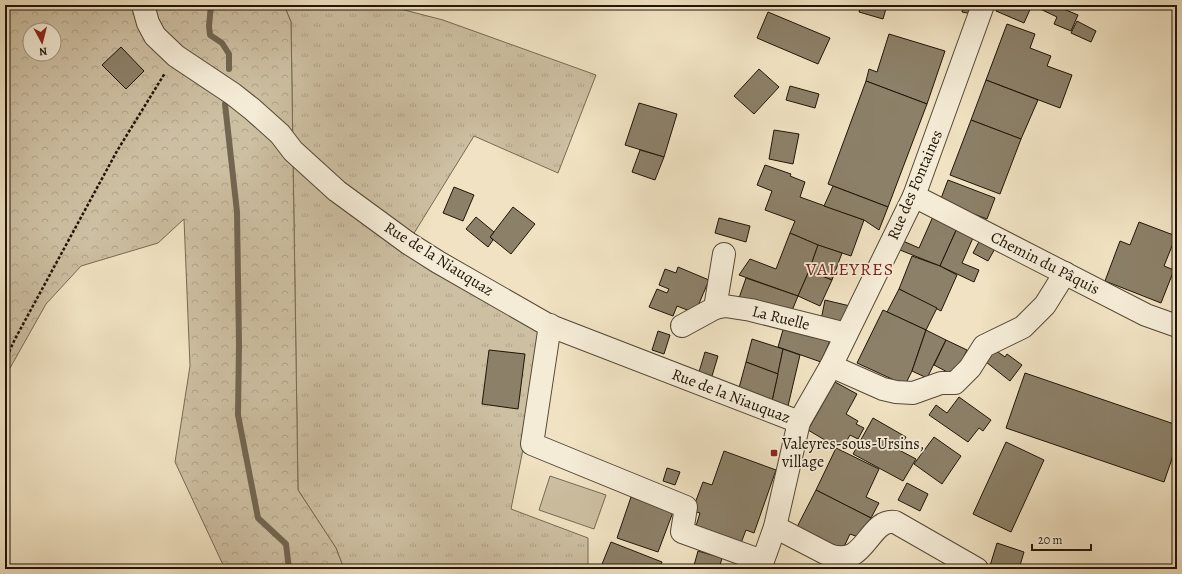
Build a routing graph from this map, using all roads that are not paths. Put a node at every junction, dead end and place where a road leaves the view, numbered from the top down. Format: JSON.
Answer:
{"nodes":[{"id":1,"x":143,"y":5,"type":"edge"},
{"id":2,"x":983,"y":5,"type":"edge"},
{"id":3,"x":914,"y":196,"type":"junction"},
{"id":4,"x":724,"y":254,"type":"dead end"},
{"id":5,"x":1065,"y":273,"type":"junction"},
{"id":6,"x":715,"y":308,"type":"junction"},
{"id":7,"x":550,"y":325,"type":"junction"},
{"id":8,"x":682,"y":326,"type":"dead end"},
{"id":9,"x":1177,"y":326,"type":"edge"},
{"id":10,"x":846,"y":334,"type":"junction"},
{"id":11,"x":831,"y":366,"type":"junction"},
{"id":12,"x":800,"y":422,"type":"junction"},
{"id":13,"x":775,"y":527,"type":"junction"},
{"id":14,"x":761,"y":565,"type":"edge"},
{"id":15,"x":978,"y":569,"type":"edge"}],
"edges":[{"from":1,"to":7,"type":"street","name":"Rue de la Niauquaz"},
{"from":2,"to":3,"type":"street","name":"Rue des Fontaines"},
{"from":3,"to":5,"type":"street","name":"Chemin du Pâquis"},
{"from":3,"to":10,"type":"street","name":"Rue des Fontaines"},
{"from":4,"to":6,"type":"street"},
{"from":5,"to":9,"type":"street","name":"Chemin du Pâquis"},
{"from":5,"to":11,"type":"street"},
{"from":6,"to":8,"type":"street","name":"La Ruelle"},
{"from":6,"to":10,"type":"street","name":"La Ruelle"},
{"from":7,"to":12,"type":"street","name":"Rue de la Niauquaz"},
{"from":7,"to":14,"type":"street"},
{"from":10,"to":11,"type":"street","name":"Rue des Fontaines"},
{"from":11,"to":12,"type":"street","name":"Rue des Fontaines"},
{"from":12,"to":13,"type":"street","name":"Rue des Fontaines"},
{"from":13,"to":14,"type":"street","name":"Rue des Fontaines"},
{"from":13,"to":15,"type":"street"}]}
